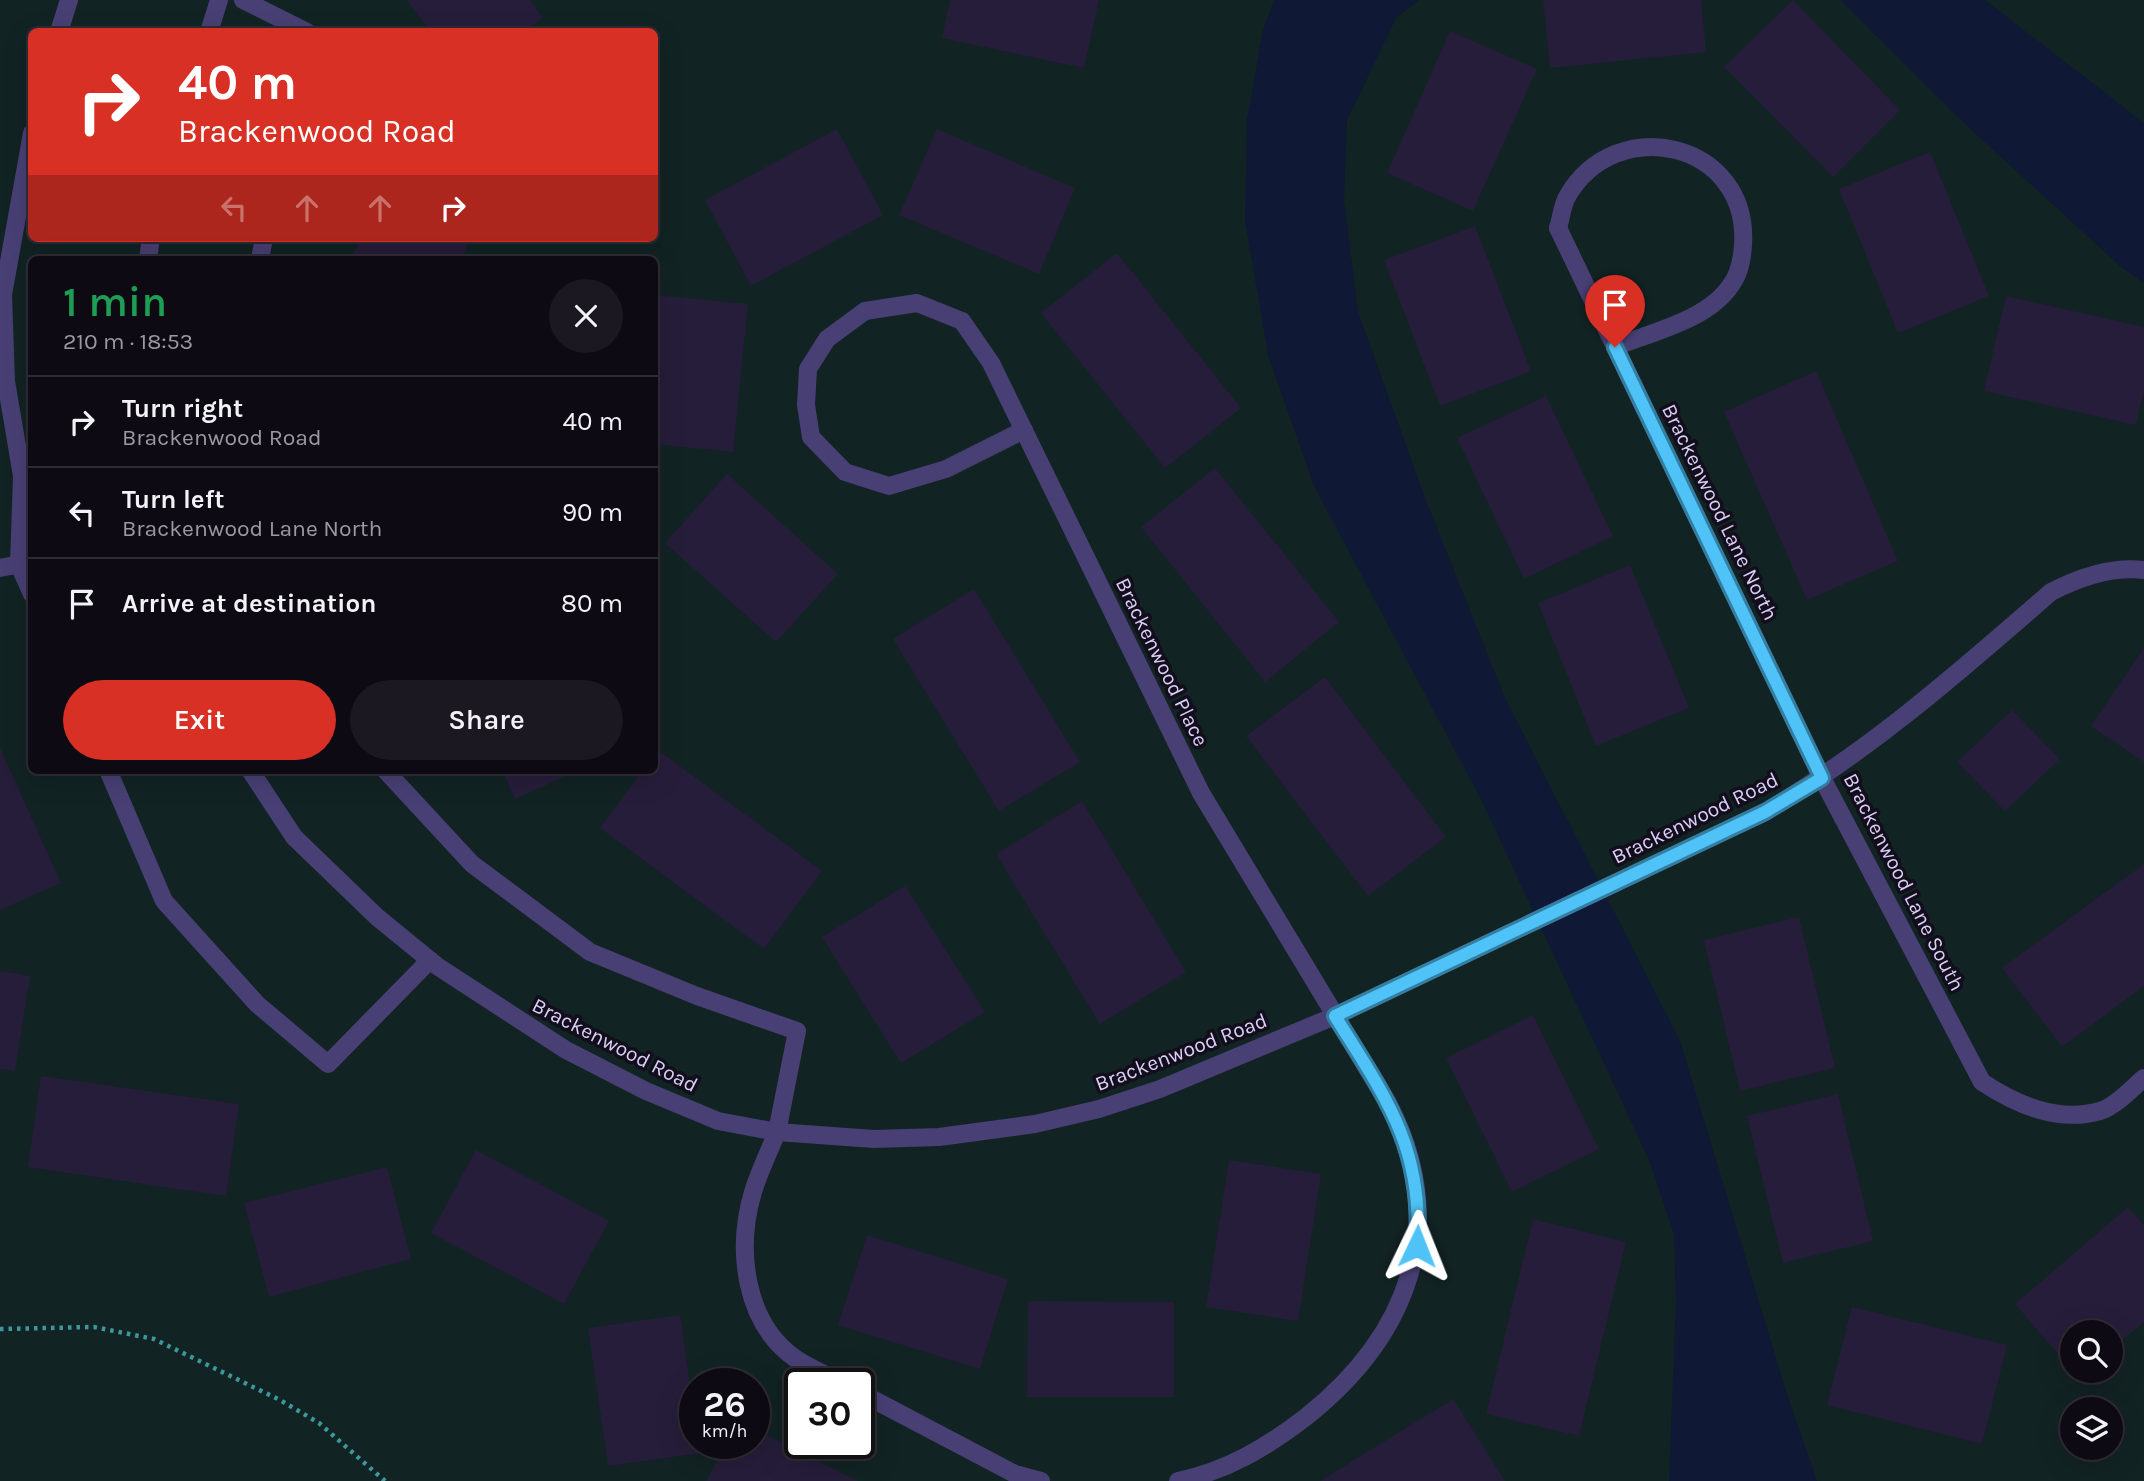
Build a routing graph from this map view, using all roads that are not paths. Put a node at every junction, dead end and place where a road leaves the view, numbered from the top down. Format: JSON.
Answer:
{"nodes":[{"id":1,"x":69,"y":0,"type":"edge"},
{"id":2,"x":219,"y":0,"type":"edge"},
{"id":3,"x":243,"y":0,"type":"edge"},
{"id":4,"x":60,"y":28,"type":"edge"},
{"id":5,"x":210,"y":28,"type":"edge"},
{"id":6,"x":299,"y":28,"type":"edge"},
{"id":7,"x":28,"y":155,"type":"edge"},
{"id":8,"x":1615,"y":347,"type":"junction"},
{"id":9,"x":1024,"y":430,"type":"junction"},
{"id":10,"x":25,"y":564,"type":"edge"},
{"id":11,"x":0,"y":568,"type":"edge"},
{"id":12,"x":2144,"y":570,"type":"edge"},
{"id":13,"x":110,"y":774,"type":"edge"},
{"id":14,"x":253,"y":774,"type":"edge"},
{"id":15,"x":388,"y":774,"type":"edge"},
{"id":16,"x":1822,"y":778,"type":"junction"},
{"id":17,"x":430,"y":960,"type":"junction"},
{"id":18,"x":1335,"y":1016,"type":"junction"},
{"id":19,"x":2144,"y":1079,"type":"edge"},
{"id":20,"x":777,"y":1132,"type":"junction"},
{"id":21,"x":813,"y":1368,"type":"edge"},
{"id":22,"x":875,"y":1400,"type":"edge"},
{"id":23,"x":1041,"y":1481,"type":"edge"},
{"id":24,"x":1178,"y":1481,"type":"edge"}],
"edges":[{"from":1,"to":4,"type":"street"},
{"from":2,"to":5,"type":"street"},
{"from":3,"to":6,"type":"street"},
{"from":7,"to":10,"type":"street"},
{"from":8,"to":8,"type":"street","name":"Brackenwood Lane North"},
{"from":8,"to":16,"type":"street","name":"Brackenwood Lane North"},
{"from":9,"to":9,"type":"street","name":"Brackenwood Place"},
{"from":9,"to":18,"type":"street","name":"Brackenwood Place"},
{"from":10,"to":11,"type":"street"},
{"from":12,"to":16,"type":"street","name":"Brackenwood Lane South"},
{"from":13,"to":17,"type":"street"},
{"from":14,"to":17,"type":"street","name":"Brackenwood Road"},
{"from":15,"to":20,"type":"street"},
{"from":16,"to":18,"type":"street","name":"Brackenwood Road"},
{"from":16,"to":19,"type":"street","name":"Brackenwood Lane South"},
{"from":17,"to":20,"type":"street","name":"Brackenwood Road"},
{"from":18,"to":20,"type":"street","name":"Brackenwood Road"},
{"from":18,"to":24,"type":"street","name":"Brackenwood Place"},
{"from":20,"to":21,"type":"street"},
{"from":22,"to":23,"type":"street"}]}
